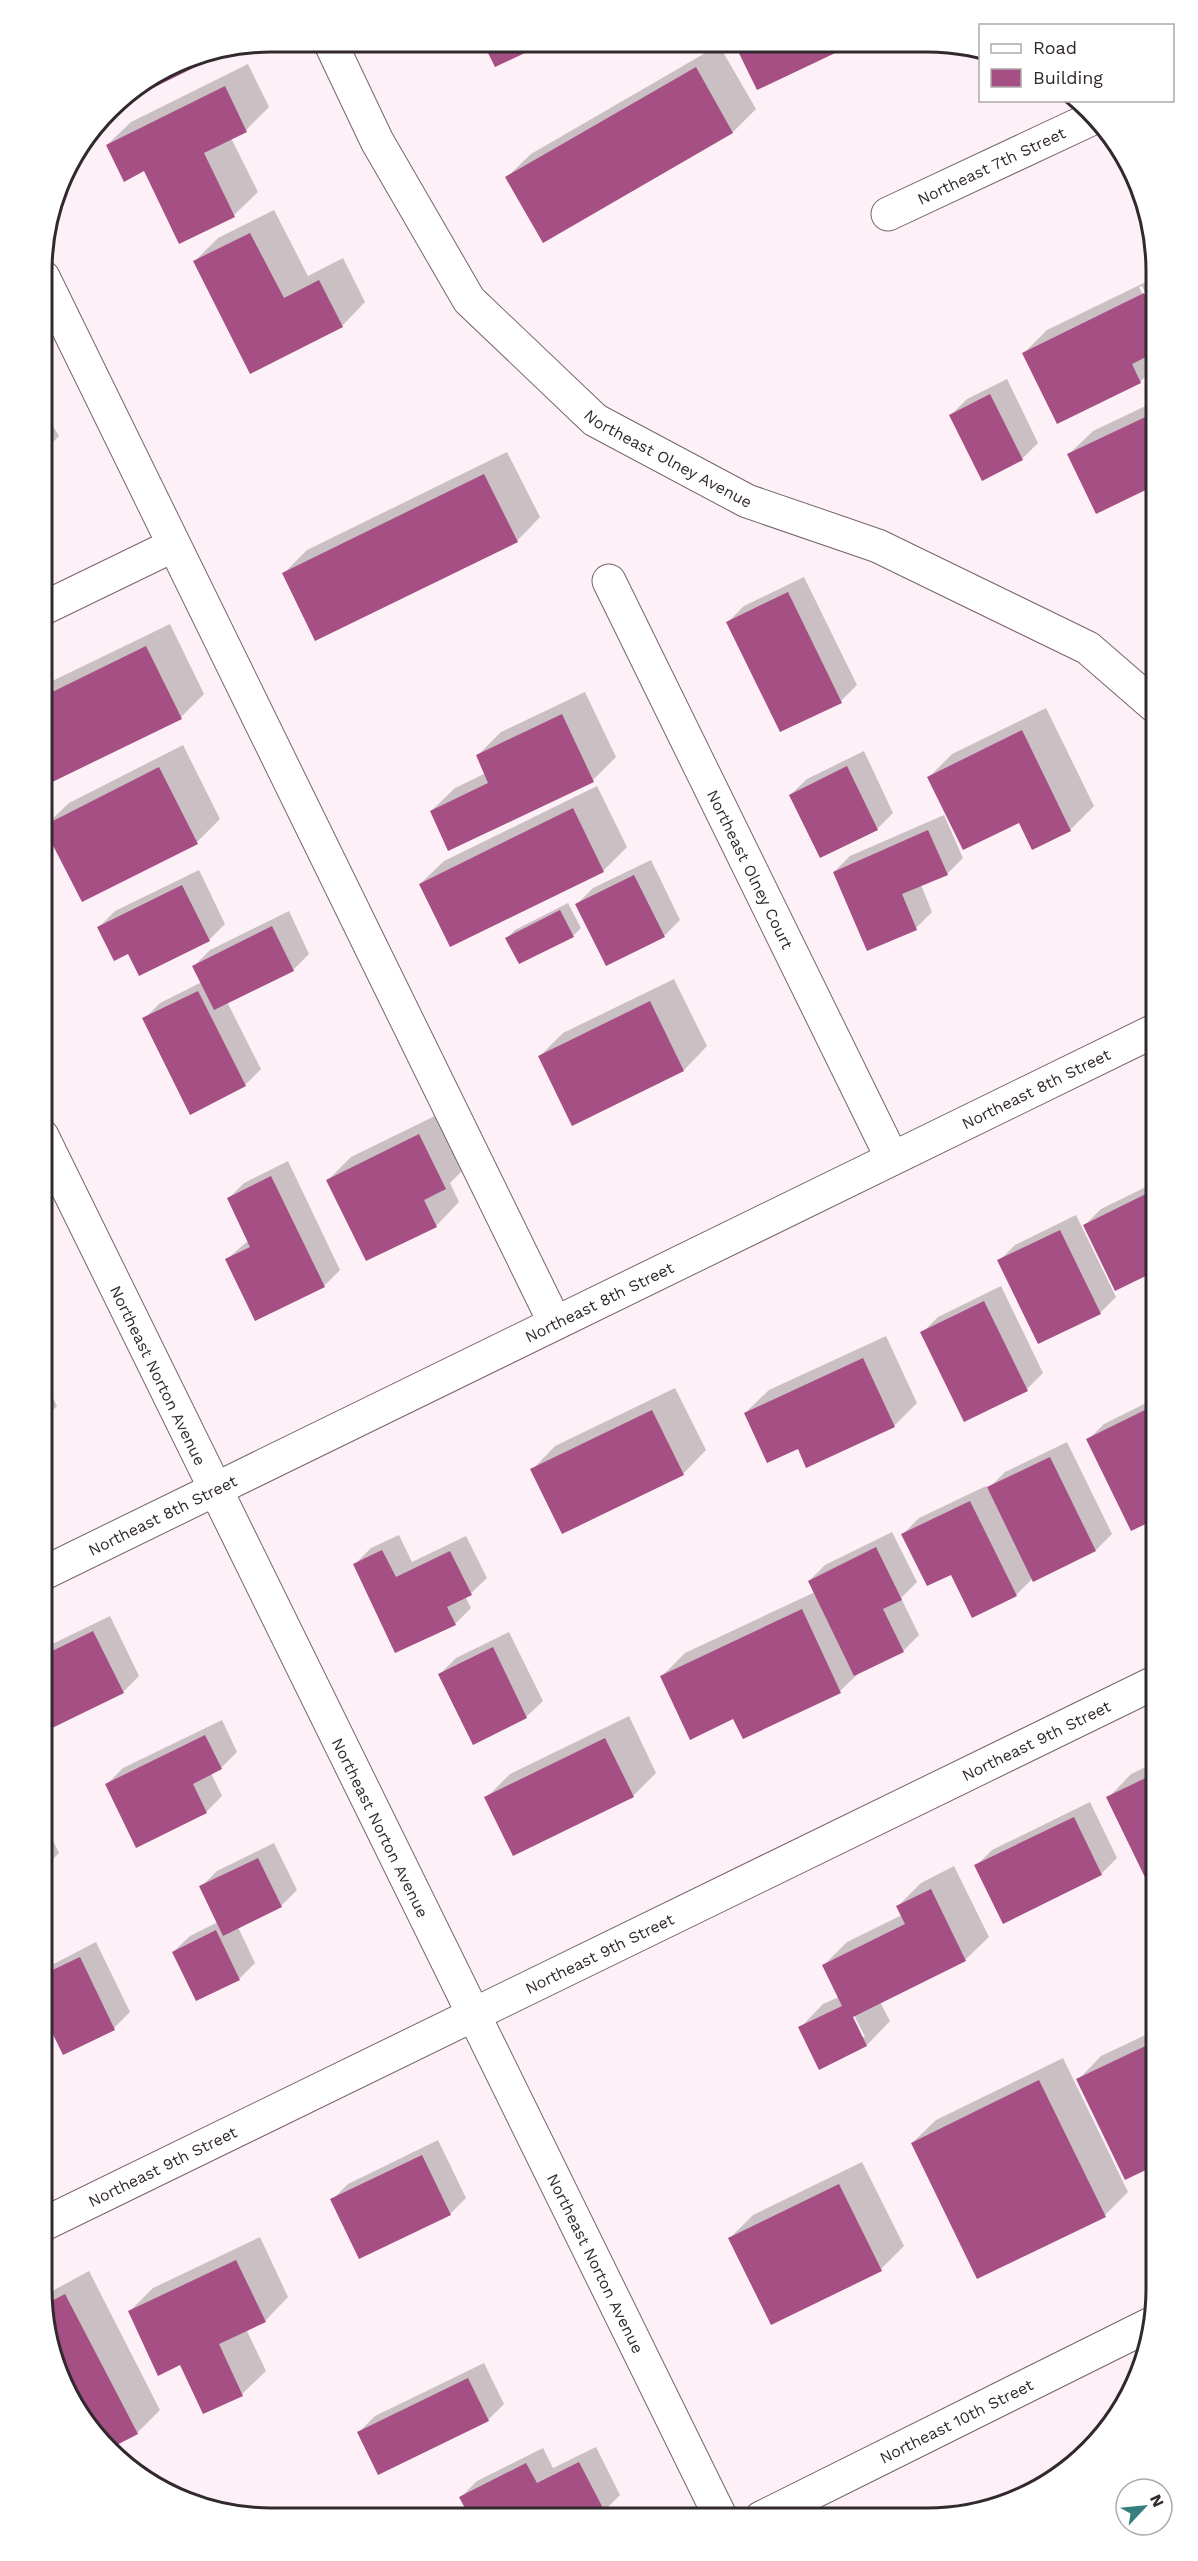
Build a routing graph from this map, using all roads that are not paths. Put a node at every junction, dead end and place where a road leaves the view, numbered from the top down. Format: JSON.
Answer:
{"nodes":[{"id":1,"x":335,"y":52,"type":"edge"},
{"id":2,"x":1086,"y":122,"type":"edge"},
{"id":3,"x":888,"y":214,"type":"dead end"},
{"id":4,"x":52,"y":298,"type":"edge"},
{"id":5,"x":172,"y":546,"type":"junction"},
{"id":6,"x":609,"y":581,"type":"dead end"},
{"id":7,"x":52,"y":604,"type":"edge"},
{"id":8,"x":1146,"y":698,"type":"edge"},
{"id":9,"x":1146,"y":1035,"type":"edge"},
{"id":10,"x":52,"y":1157,"type":"edge"},
{"id":11,"x":892,"y":1158,"type":"junction"},
{"id":12,"x":555,"y":1323,"type":"junction"},
{"id":13,"x":213,"y":1490,"type":"junction"},
{"id":14,"x":52,"y":1569,"type":"edge"},
{"id":15,"x":1146,"y":1687,"type":"edge"},
{"id":16,"x":474,"y":2013,"type":"junction"},
{"id":17,"x":52,"y":2220,"type":"edge"},
{"id":18,"x":1142,"y":2329,"type":"edge"},
{"id":19,"x":716,"y":2508,"type":"edge"},
{"id":20,"x":781,"y":2508,"type":"edge"}],
"edges":[{"from":1,"to":8,"type":"street","name":"Northeast Olney Avenue"},
{"from":2,"to":3,"type":"street","name":"Northeast 7th Street"},
{"from":4,"to":5,"type":"street"},
{"from":5,"to":7,"type":"street"},
{"from":5,"to":12,"type":"street"},
{"from":6,"to":11,"type":"street","name":"Northeast Olney Court"},
{"from":9,"to":11,"type":"street","name":"Northeast 8th Street"},
{"from":10,"to":13,"type":"street","name":"Northeast Norton Avenue"},
{"from":11,"to":12,"type":"street","name":"Northeast 8th Street"},
{"from":12,"to":13,"type":"street","name":"Northeast 8th Street"},
{"from":13,"to":14,"type":"street","name":"Northeast 8th Street"},
{"from":13,"to":16,"type":"street","name":"Northeast Norton Avenue"},
{"from":15,"to":16,"type":"street","name":"Northeast 9th Street"},
{"from":16,"to":17,"type":"street","name":"Northeast 9th Street"},
{"from":16,"to":19,"type":"street","name":"Northeast Norton Avenue"},
{"from":18,"to":20,"type":"street","name":"Northeast 10th Street"}]}
